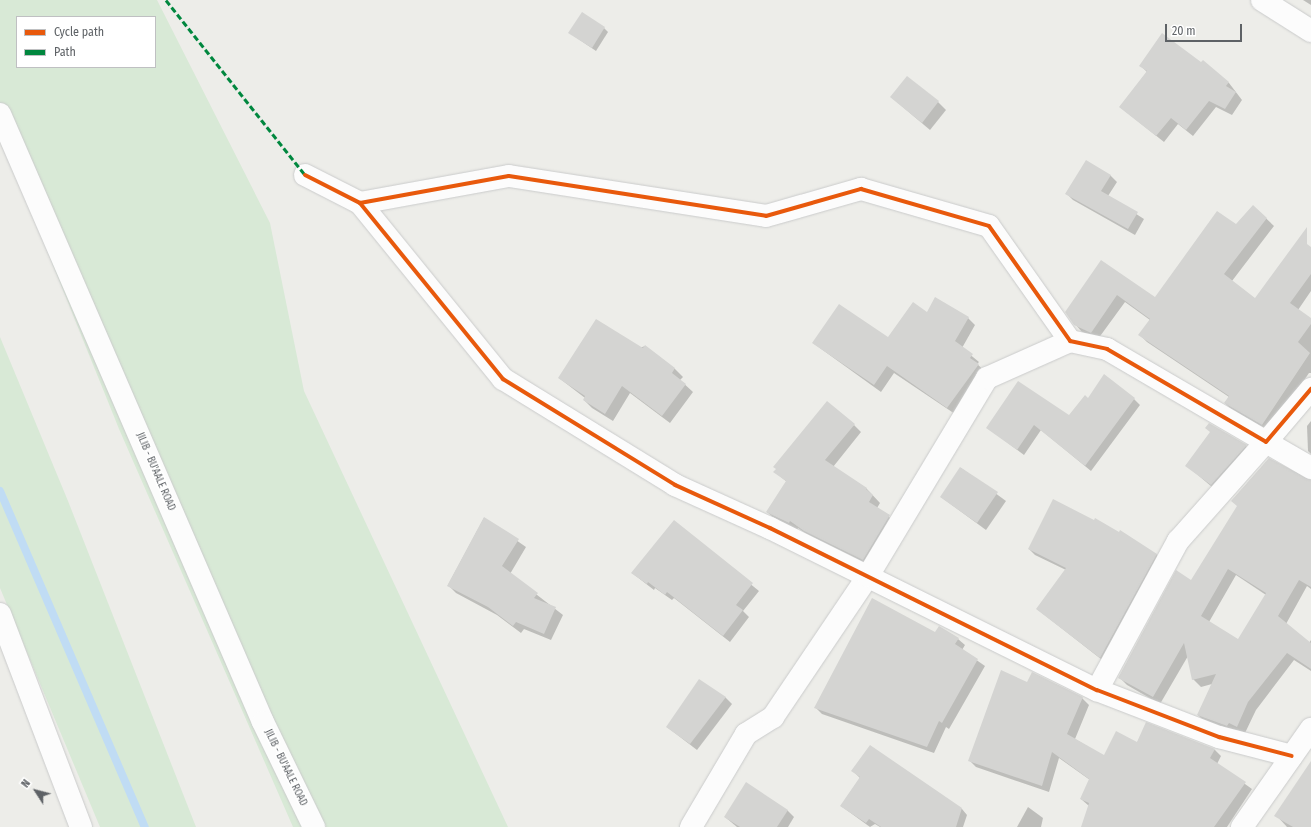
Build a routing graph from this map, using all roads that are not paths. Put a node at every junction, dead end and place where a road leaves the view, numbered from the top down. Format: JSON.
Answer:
{"nodes":[{"id":1,"x":1262,"y":0,"type":"edge"},
{"id":2,"x":1311,"y":31,"type":"edge"},
{"id":3,"x":0,"y":114,"type":"edge"},
{"id":4,"x":305,"y":175,"type":"dead end"},
{"id":5,"x":360,"y":203,"type":"junction"},
{"id":6,"x":1070,"y":341,"type":"junction"},
{"id":7,"x":1311,"y":389,"type":"edge"},
{"id":8,"x":1266,"y":442,"type":"junction"},
{"id":9,"x":1311,"y":468,"type":"edge"},
{"id":10,"x":868,"y":576,"type":"junction"},
{"id":11,"x":0,"y":614,"type":"edge"},
{"id":12,"x":1097,"y":690,"type":"junction"},
{"id":13,"x":1311,"y":729,"type":"edge"},
{"id":14,"x":1292,"y":756,"type":"junction"},
{"id":15,"x":81,"y":827,"type":"edge"},
{"id":16,"x":314,"y":827,"type":"edge"},
{"id":17,"x":692,"y":827,"type":"edge"},
{"id":18,"x":1242,"y":827,"type":"edge"}],
"edges":[{"from":1,"to":2,"type":"street"},
{"from":3,"to":16,"type":"street","name":"JILIB - BU'AALE ROAD"},
{"from":4,"to":5,"type":"street"},
{"from":5,"to":6,"type":"street"},
{"from":5,"to":10,"type":"street"},
{"from":6,"to":8,"type":"street"},
{"from":6,"to":10,"type":"street"},
{"from":7,"to":8,"type":"street"},
{"from":8,"to":9,"type":"street"},
{"from":8,"to":12,"type":"street"},
{"from":10,"to":12,"type":"street"},
{"from":10,"to":17,"type":"street"},
{"from":11,"to":15,"type":"street"},
{"from":12,"to":14,"type":"street"},
{"from":13,"to":14,"type":"street"},
{"from":14,"to":18,"type":"street"}]}
